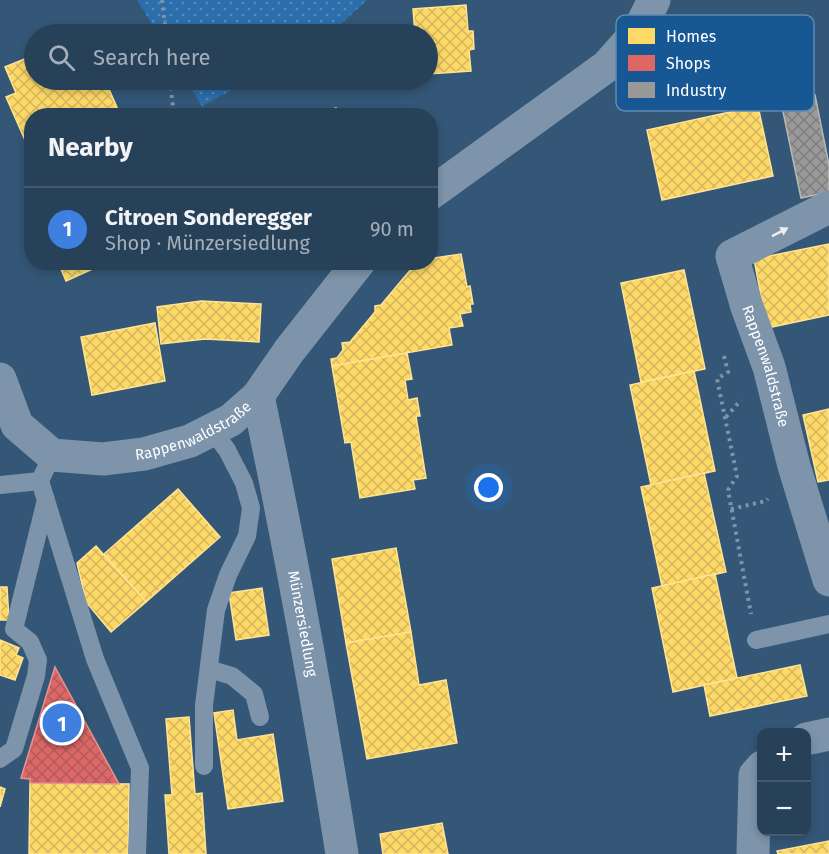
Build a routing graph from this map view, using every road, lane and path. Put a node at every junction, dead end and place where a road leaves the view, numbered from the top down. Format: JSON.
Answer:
{"nodes":[{"id":1,"x":162,"y":0,"type":"edge"},
{"id":2,"x":654,"y":0,"type":"edge"},
{"id":3,"x":646,"y":15,"type":"edge"},
{"id":4,"x":165,"y":24,"type":"edge"},
{"id":5,"x":616,"y":56,"type":"edge"},
{"id":6,"x":171,"y":90,"type":"edge"},
{"id":7,"x":173,"y":108,"type":"edge"},
{"id":8,"x":438,"y":188,"type":"edge"},
{"id":9,"x":829,"y":207,"type":"edge"},
{"id":10,"x":353,"y":270,"type":"edge"},
{"id":11,"x":723,"y":350,"type":"dead end"},
{"id":12,"x":0,"y":379,"type":"edge"},
{"id":13,"x":258,"y":396,"type":"junction"},
{"id":14,"x":212,"y":430,"type":"junction"},
{"id":15,"x":46,"y":468,"type":"junction"},
{"id":16,"x":0,"y":485,"type":"edge"},
{"id":17,"x":46,"y":500,"type":"junction"},
{"id":18,"x":829,"y":580,"type":"edge"},
{"id":19,"x":829,"y":624,"type":"edge"},
{"id":20,"x":756,"y":640,"type":"joint"},
{"id":21,"x":209,"y":669,"type":"junction"},
{"id":22,"x":260,"y":717,"type":"dead end"},
{"id":23,"x":829,"y":734,"type":"edge"},
{"id":24,"x":811,"y":738,"type":"edge"},
{"id":25,"x":0,"y":759,"type":"edge"},
{"id":26,"x":204,"y":766,"type":"dead end"},
{"id":27,"x":757,"y":773,"type":"edge"},
{"id":28,"x":137,"y":854,"type":"edge"},
{"id":29,"x":342,"y":854,"type":"edge"},
{"id":30,"x":753,"y":854,"type":"edge"}],
"edges":[{"from":1,"to":4,"type":"path"},
{"from":2,"to":3,"type":"street"},
{"from":5,"to":8,"type":"street"},
{"from":6,"to":7,"type":"path"},
{"from":18,"to":9,"type":"street","name":"Rappenwaldstraße","one_way":true},
{"from":10,"to":13,"type":"street","name":"Rappenwaldstraße"},
{"from":11,"to":20,"type":"path"},
{"from":12,"to":15,"type":"street"},
{"from":13,"to":14,"type":"street","name":"Rappenwaldstraße"},
{"from":13,"to":29,"type":"street","name":"Münzersiedlung"},
{"from":14,"to":15,"type":"street","name":"Rappenwaldstraße"},
{"from":14,"to":21,"type":"lane"},
{"from":15,"to":16,"type":"lane"},
{"from":15,"to":17,"type":"lane"},
{"from":17,"to":25,"type":"lane"},
{"from":17,"to":28,"type":"lane"},
{"from":19,"to":20,"type":"lane"},
{"from":21,"to":22,"type":"lane"},
{"from":21,"to":26,"type":"lane"},
{"from":23,"to":24,"type":"street"},
{"from":27,"to":30,"type":"street"}]}
